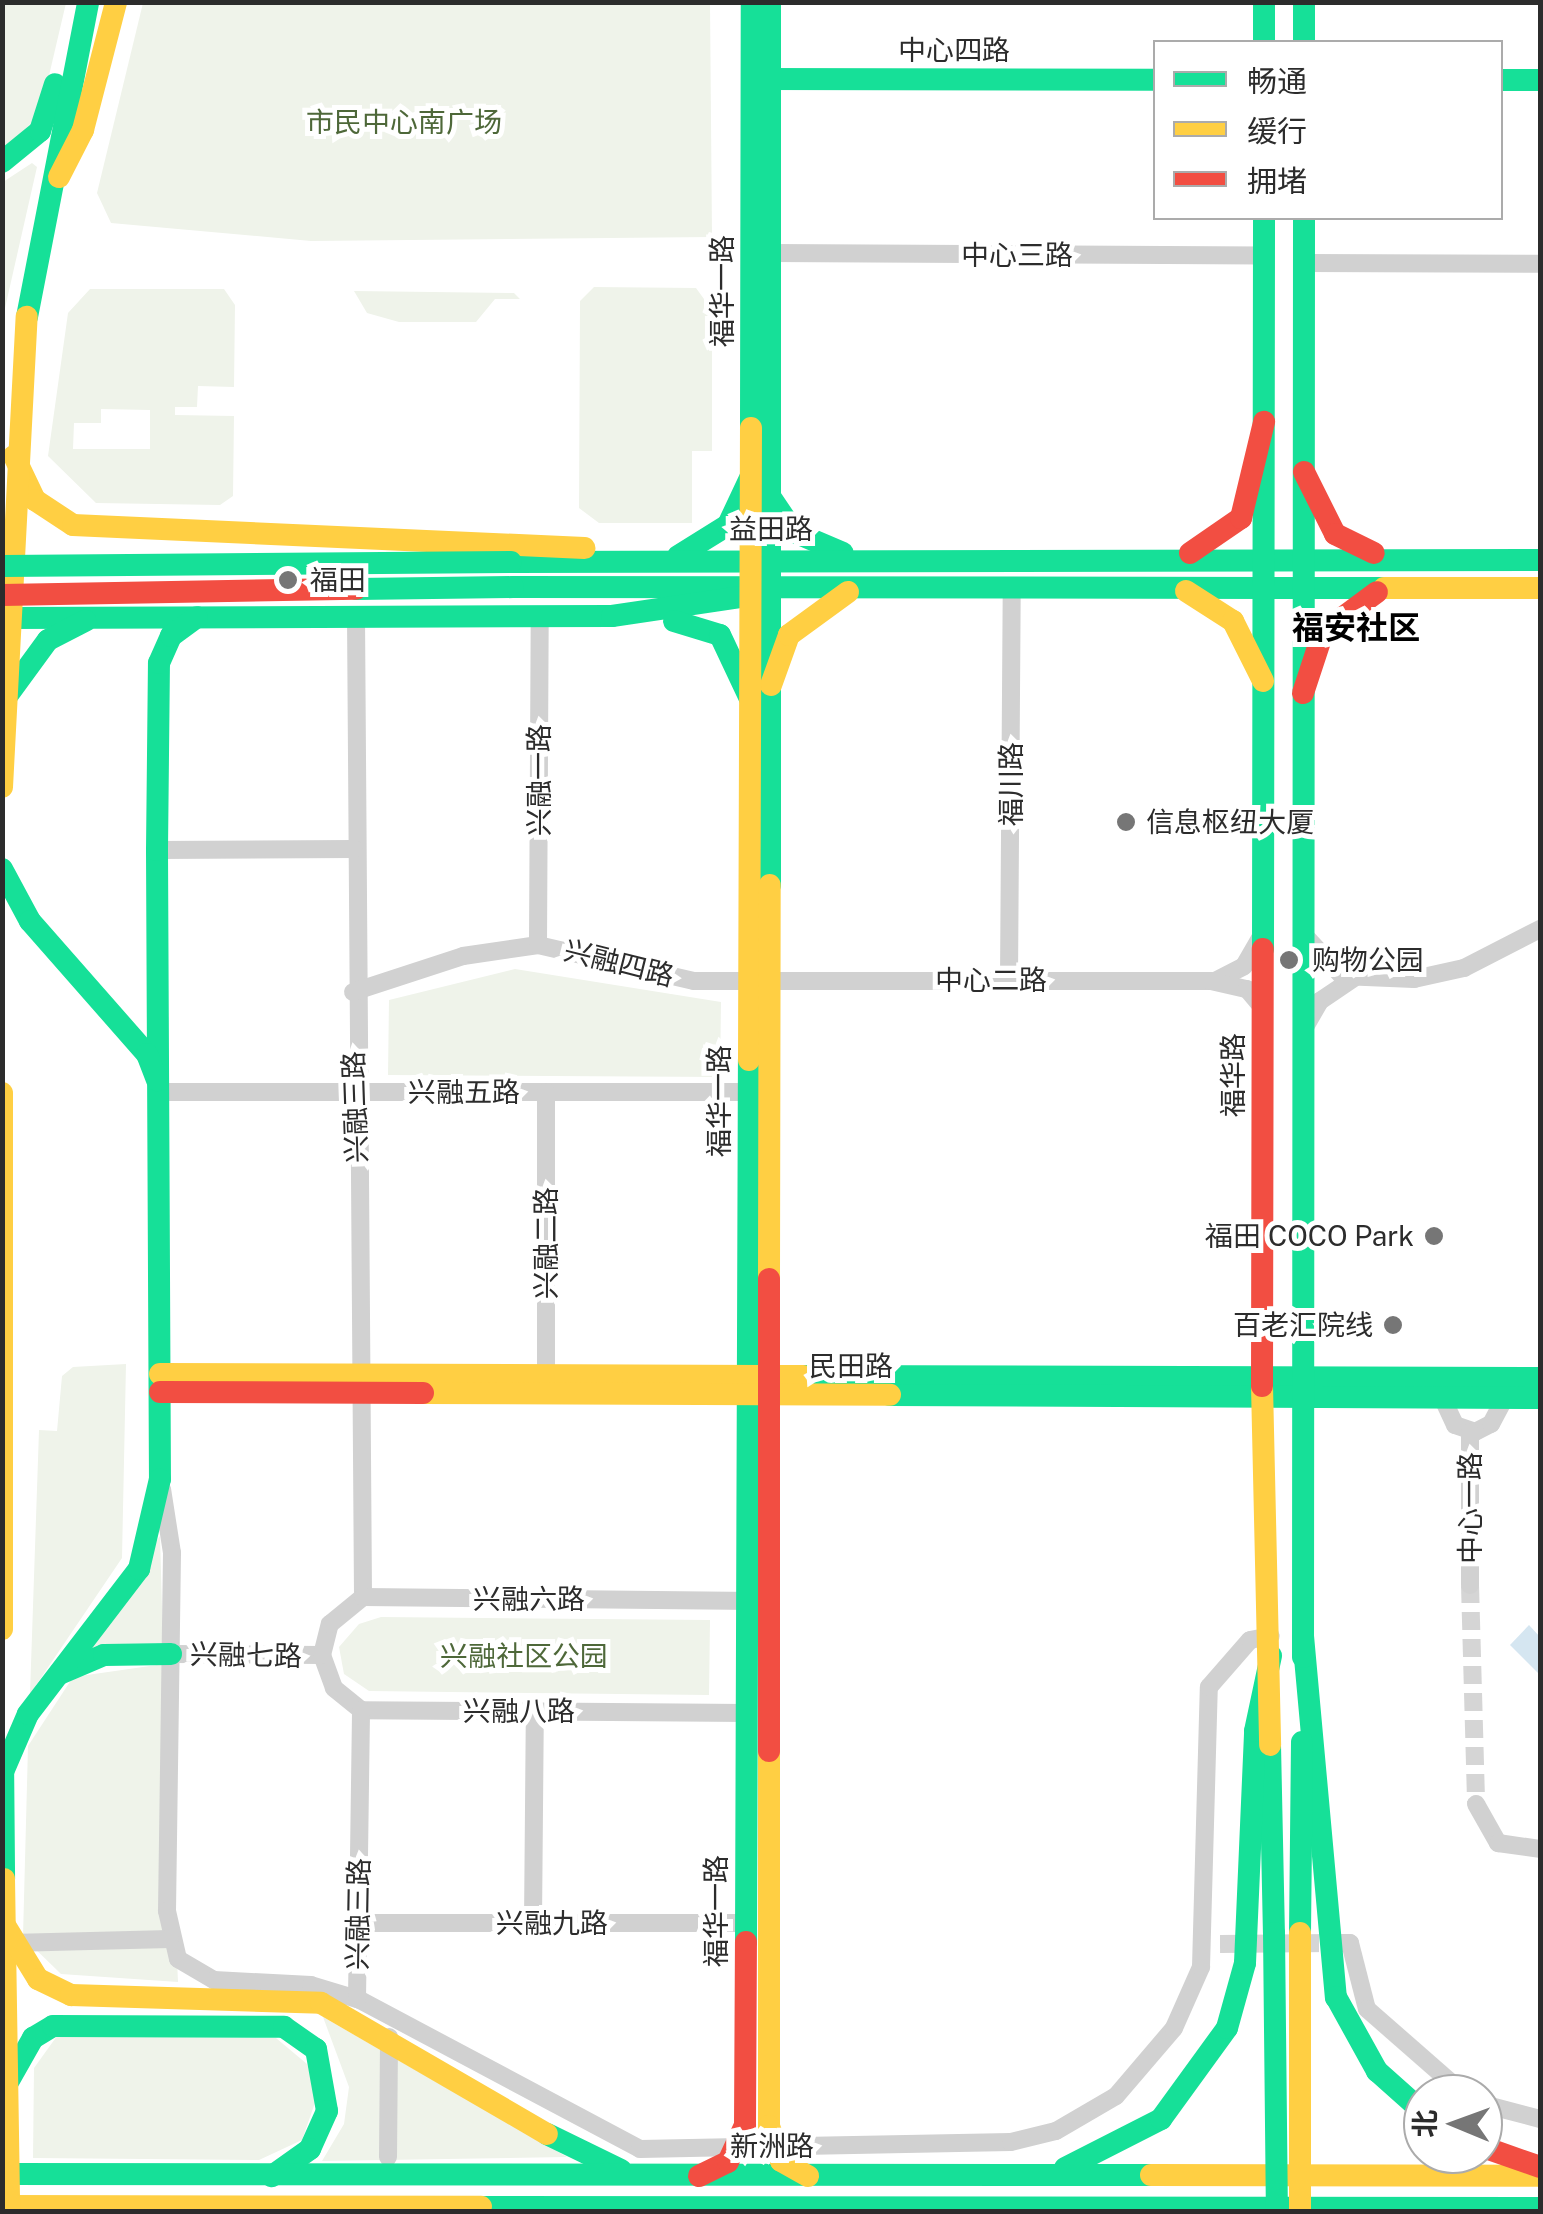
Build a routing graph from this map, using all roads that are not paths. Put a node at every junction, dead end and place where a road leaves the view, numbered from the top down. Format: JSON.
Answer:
{"nodes":[{"id":1,"x":87,"y":2,"type":"edge"},
{"id":2,"x":116,"y":2,"type":"edge"},
{"id":3,"x":752,"y":2,"type":"edge"},
{"id":4,"x":770,"y":2,"type":"edge"},
{"id":5,"x":1264,"y":2,"type":"edge"},
{"id":6,"x":1304,"y":2,"type":"edge"},
{"id":7,"x":1264,"y":40,"type":"edge"},
{"id":8,"x":1304,"y":40,"type":"edge"},
{"id":9,"x":761,"y":80,"type":"junction"},
{"id":10,"x":1153,"y":80,"type":"edge"},
{"id":11,"x":1503,"y":80,"type":"edge"},
{"id":12,"x":1540,"y":80,"type":"edge"},
{"id":13,"x":2,"y":162,"type":"edge"},
{"id":14,"x":50,"y":195,"type":"junction"},
{"id":15,"x":1264,"y":220,"type":"edge"},
{"id":16,"x":1304,"y":220,"type":"edge"},
{"id":17,"x":770,"y":253,"type":"junction"},
{"id":18,"x":1264,"y":256,"type":"junction"},
{"id":19,"x":1304,"y":263,"type":"junction"},
{"id":20,"x":1540,"y":264,"type":"edge"},
{"id":21,"x":1264,"y":422,"type":"junction"},
{"id":22,"x":11,"y":446,"type":"junction"},
{"id":23,"x":1304,"y":472,"type":"junction"},
{"id":24,"x":751,"y":476,"type":"junction"},
{"id":25,"x":770,"y":498,"type":"junction"},
{"id":26,"x":624,"y":558,"type":"junction"},
{"id":27,"x":672,"y":558,"type":"junction"},
{"id":28,"x":761,"y":559,"type":"junction"},
{"id":29,"x":858,"y":559,"type":"junction"},
{"id":30,"x":1171,"y":559,"type":"junction"},
{"id":31,"x":1263,"y":559,"type":"junction"},
{"id":32,"x":1304,"y":560,"type":"junction"},
{"id":33,"x":1394,"y":560,"type":"junction"},
{"id":34,"x":1540,"y":560,"type":"edge"},
{"id":35,"x":2,"y":566,"type":"edge"},
{"id":36,"x":555,"y":588,"type":"junction"},
{"id":37,"x":859,"y":588,"type":"junction"},
{"id":38,"x":1012,"y":588,"type":"junction"},
{"id":39,"x":1175,"y":588,"type":"junction"},
{"id":40,"x":1263,"y":588,"type":"junction"},
{"id":41,"x":1304,"y":588,"type":"junction"},
{"id":42,"x":1394,"y":588,"type":"junction"},
{"id":43,"x":1540,"y":588,"type":"edge"},
{"id":44,"x":757,"y":590,"type":"junction"},
{"id":45,"x":4,"y":607,"type":"edge"},
{"id":46,"x":629,"y":610,"type":"junction"},
{"id":47,"x":540,"y":616,"type":"junction"},
{"id":48,"x":198,"y":617,"type":"junction"},
{"id":49,"x":356,"y":617,"type":"junction"},
{"id":50,"x":97,"y":618,"type":"junction"},
{"id":51,"x":1263,"y":681,"type":"junction"},
{"id":52,"x":771,"y":685,"type":"junction"},
{"id":53,"x":1304,"y":693,"type":"junction"},
{"id":54,"x":751,"y":701,"type":"junction"},
{"id":55,"x":5,"y":702,"type":"edge"},
{"id":56,"x":2,"y":787,"type":"edge"},
{"id":57,"x":354,"y":849,"type":"junction"},
{"id":58,"x":157,"y":850,"type":"junction"},
{"id":59,"x":2,"y":869,"type":"edge"},
{"id":60,"x":1263,"y":928,"type":"junction"},
{"id":61,"x":1540,"y":929,"type":"edge"},
{"id":62,"x":1304,"y":934,"type":"junction"},
{"id":63,"x":538,"y":945,"type":"junction"},
{"id":64,"x":1353,"y":979,"type":"junction"},
{"id":65,"x":760,"y":980,"type":"junction"},
{"id":66,"x":1009,"y":980,"type":"junction"},
{"id":67,"x":1212,"y":980,"type":"junction"},
{"id":68,"x":353,"y":992,"type":"junction"},
{"id":69,"x":1263,"y":1008,"type":"junction"},
{"id":70,"x":1304,"y":1032,"type":"junction"},
{"id":71,"x":157,"y":1086,"type":"junction"},
{"id":72,"x":354,"y":1092,"type":"junction"},
{"id":73,"x":546,"y":1092,"type":"junction"},
{"id":74,"x":760,"y":1092,"type":"junction"},
{"id":75,"x":2,"y":1093,"type":"edge"},
{"id":76,"x":1540,"y":1378,"type":"edge"},
{"id":77,"x":160,"y":1383,"type":"junction"},
{"id":78,"x":361,"y":1385,"type":"junction"},
{"id":79,"x":546,"y":1385,"type":"junction"},
{"id":80,"x":759,"y":1386,"type":"junction"},
{"id":81,"x":1262,"y":1387,"type":"junction"},
{"id":82,"x":1304,"y":1387,"type":"junction"},
{"id":83,"x":1442,"y":1397,"type":"junction"},
{"id":84,"x":1505,"y":1398,"type":"junction"},
{"id":85,"x":1540,"y":1398,"type":"edge"},
{"id":86,"x":1470,"y":1432,"type":"junction"},
{"id":87,"x":160,"y":1479,"type":"junction"},
{"id":88,"x":1470,"y":1585,"type":"tunnel mouth"},
{"id":89,"x":363,"y":1597,"type":"junction"},
{"id":90,"x":759,"y":1601,"type":"junction"},
{"id":91,"x":2,"y":1629,"type":"edge"},
{"id":92,"x":1303,"y":1636,"type":"junction"},
{"id":93,"x":1271,"y":1646,"type":"junction"},
{"id":94,"x":171,"y":1654,"type":"junction"},
{"id":95,"x":322,"y":1656,"type":"junction"},
{"id":96,"x":54,"y":1677,"type":"junction"},
{"id":97,"x":360,"y":1710,"type":"junction"},
{"id":98,"x":535,"y":1711,"type":"junction"},
{"id":99,"x":747,"y":1713,"type":"junction"},
{"id":100,"x":2,"y":1747,"type":"edge"},
{"id":101,"x":3,"y":1772,"type":"edge"},
{"id":102,"x":1476,"y":1804,"type":"tunnel mouth"},
{"id":103,"x":1540,"y":1850,"type":"edge"},
{"id":104,"x":4,"y":1879,"type":"edge"},
{"id":105,"x":358,"y":1923,"type":"junction"},
{"id":106,"x":533,"y":1923,"type":"junction"},
{"id":107,"x":746,"y":1923,"type":"junction"},
{"id":108,"x":4,"y":1936,"type":"edge"},
{"id":109,"x":170,"y":1939,"type":"junction"},
{"id":110,"x":1335,"y":1943,"type":"dead end"},
{"id":111,"x":357,"y":1999,"type":"junction"},
{"id":112,"x":389,"y":2016,"type":"junction"},
{"id":113,"x":1441,"y":2074,"type":"edge"},
{"id":114,"x":8,"y":2082,"type":"junction"},
{"id":115,"x":1403,"y":2094,"type":"edge"},
{"id":116,"x":1503,"y":2110,"type":"edge"},
{"id":117,"x":1540,"y":2120,"type":"edge"},
{"id":118,"x":736,"y":2150,"type":"junction"},
{"id":119,"x":774,"y":2150,"type":"junction"},
{"id":120,"x":1503,"y":2154,"type":"edge"},
{"id":121,"x":388,"y":2157,"type":"dead end"},
{"id":122,"x":1540,"y":2167,"type":"edge"},
{"id":123,"x":2,"y":2174,"type":"edge"},
{"id":124,"x":272,"y":2176,"type":"junction"},
{"id":125,"x":652,"y":2176,"type":"junction"},
{"id":126,"x":699,"y":2176,"type":"junction"},
{"id":127,"x":808,"y":2176,"type":"junction"},
{"id":128,"x":1024,"y":2176,"type":"junction"},
{"id":129,"x":1540,"y":2176,"type":"edge"},
{"id":130,"x":2,"y":2206,"type":"edge"},
{"id":131,"x":1540,"y":2208,"type":"edge"},
{"id":132,"x":283,"y":2209,"type":"edge"},
{"id":133,"x":644,"y":2209,"type":"edge"},
{"id":134,"x":1062,"y":2210,"type":"edge"},
{"id":135,"x":9,"y":2212,"type":"edge"},
{"id":136,"x":1276,"y":2212,"type":"edge"},
{"id":137,"x":1300,"y":2212,"type":"edge"}],
"edges":[{"from":1,"to":13,"type":"main road"},
{"from":1,"to":14,"type":"main road"},
{"from":2,"to":14,"type":"main road"},
{"from":3,"to":9,"type":"main road","name":"福华一路"},
{"from":4,"to":9,"type":"main road","name":"福华一路"},
{"from":5,"to":7,"type":"main road"},
{"from":6,"to":8,"type":"main road"},
{"from":9,"to":10,"type":"main road","name":"中心四路"},
{"from":9,"to":17,"type":"main road","name":"福华一路"},
{"from":9,"to":24,"type":"main road","name":"福华一路"},
{"from":11,"to":12,"type":"main road"},
{"from":14,"to":22,"type":"main road"},
{"from":15,"to":18,"type":"main road","name":"福华路"},
{"from":16,"to":19,"type":"main road"},
{"from":17,"to":18,"type":"street","name":"中心三路"},
{"from":17,"to":25,"type":"main road","name":"福华一路"},
{"from":18,"to":21,"type":"main road","name":"福华路"},
{"from":19,"to":20,"type":"street"},
{"from":19,"to":23,"type":"main road"},
{"from":21,"to":30,"type":"main road"},
{"from":21,"to":31,"type":"main road","name":"福华路"},
{"from":22,"to":26,"type":"main road"},
{"from":22,"to":45,"type":"main road"},
{"from":23,"to":32,"type":"main road"},
{"from":23,"to":33,"type":"main road"},
{"from":24,"to":27,"type":"main road"},
{"from":24,"to":28,"type":"main road","name":"福华一路"},
{"from":25,"to":28,"type":"main road","name":"福华一路"},
{"from":25,"to":29,"type":"main road"},
{"from":26,"to":27,"type":"main road","name":"益田路"},
{"from":26,"to":35,"type":"main road","name":"益田路","bridge":true},
{"from":27,"to":28,"type":"main road","name":"益田路"},
{"from":28,"to":29,"type":"main road","name":"益田路"},
{"from":28,"to":44,"type":"main road","name":"福华一路"},
{"from":29,"to":30,"type":"main road","name":"益田路"},
{"from":30,"to":31,"type":"main road","name":"益田路"},
{"from":31,"to":32,"type":"main road","name":"益田路"},
{"from":31,"to":40,"type":"main road","name":"福华路"},
{"from":32,"to":33,"type":"main road","name":"益田路"},
{"from":32,"to":41,"type":"main road"},
{"from":33,"to":34,"type":"main road","name":"益田路"},
{"from":36,"to":44,"type":"main road"},
{"from":36,"to":45,"type":"main road","bridge":true},
{"from":36,"to":46,"type":"main road"},
{"from":37,"to":38,"type":"main road"},
{"from":37,"to":44,"type":"main road"},
{"from":37,"to":52,"type":"main road"},
{"from":38,"to":39,"type":"main road"},
{"from":38,"to":66,"type":"street","name":"福川路"},
{"from":39,"to":40,"type":"main road"},
{"from":39,"to":51,"type":"main road"},
{"from":40,"to":41,"type":"main road"},
{"from":40,"to":51,"type":"main road","name":"福华路"},
{"from":41,"to":42,"type":"main road"},
{"from":41,"to":53,"type":"main road"},
{"from":42,"to":43,"type":"main road"},
{"from":42,"to":53,"type":"main road"},
{"from":44,"to":46,"type":"main road"},
{"from":44,"to":52,"type":"main road","name":"福华一路"},
{"from":44,"to":54,"type":"main road","name":"福华一路"},
{"from":45,"to":50,"type":"main road"},
{"from":45,"to":55,"type":"main road"},
{"from":46,"to":47,"type":"main road"},
{"from":46,"to":54,"type":"main road"},
{"from":47,"to":49,"type":"main road"},
{"from":47,"to":63,"type":"street","name":"兴融一路"},
{"from":48,"to":49,"type":"main road"},
{"from":48,"to":50,"type":"main road"},
{"from":48,"to":58,"type":"main road"},
{"from":49,"to":57,"type":"street","name":"兴融三路"},
{"from":50,"to":55,"type":"main road"},
{"from":51,"to":60,"type":"main road","name":"福华路"},
{"from":52,"to":65,"type":"main road","name":"福华一路"},
{"from":53,"to":62,"type":"main road"},
{"from":54,"to":65,"type":"main road","name":"福华一路"},
{"from":55,"to":56,"type":"main road"},
{"from":57,"to":58,"type":"street"},
{"from":57,"to":68,"type":"street","name":"兴融三路"},
{"from":58,"to":71,"type":"main road"},
{"from":59,"to":71,"type":"main road"},
{"from":60,"to":67,"type":"street"},
{"from":60,"to":69,"type":"main road","name":"福华路"},
{"from":61,"to":64,"type":"street"},
{"from":62,"to":64,"type":"street"},
{"from":62,"to":70,"type":"main road"},
{"from":63,"to":65,"type":"street","name":"兴融四路"},
{"from":63,"to":68,"type":"street","name":"兴融四路"},
{"from":64,"to":70,"type":"street"},
{"from":65,"to":66,"type":"street","name":"中心二路"},
{"from":65,"to":74,"type":"main road","name":"福华一路"},
{"from":66,"to":67,"type":"street","name":"中心二路"},
{"from":67,"to":69,"type":"street","name":"中心二路"},
{"from":68,"to":72,"type":"street","name":"兴融三路"},
{"from":69,"to":81,"type":"main road","name":"福华路"},
{"from":70,"to":82,"type":"main road"},
{"from":71,"to":72,"type":"street","name":"兴融五路"},
{"from":71,"to":77,"type":"main road"},
{"from":72,"to":73,"type":"street","name":"兴融五路"},
{"from":72,"to":78,"type":"street","name":"兴融三路"},
{"from":73,"to":74,"type":"street","name":"兴融五路"},
{"from":73,"to":79,"type":"street","name":"兴融二路"},
{"from":74,"to":80,"type":"main road","name":"福华一路"},
{"from":75,"to":91,"type":"main road"},
{"from":76,"to":82,"type":"main road","name":"民田路"},
{"from":77,"to":78,"type":"main road","name":"民田路"},
{"from":77,"to":87,"type":"main road"},
{"from":78,"to":79,"type":"main road","name":"民田路"},
{"from":78,"to":89,"type":"street","name":"兴融三路"},
{"from":79,"to":80,"type":"main road","name":"民田路"},
{"from":80,"to":81,"type":"main road","name":"民田路"},
{"from":80,"to":90,"type":"main road","name":"福华一路"},
{"from":81,"to":82,"type":"main road","name":"民田路"},
{"from":81,"to":93,"type":"main road","name":"福华路"},
{"from":82,"to":83,"type":"main road","name":"民田路"},
{"from":82,"to":92,"type":"main road"},
{"from":83,"to":84,"type":"main road","name":"民田路"},
{"from":83,"to":86,"type":"street"},
{"from":84,"to":85,"type":"main road","name":"民田路"},
{"from":84,"to":86,"type":"street"},
{"from":86,"to":88,"type":"street","name":"中心一路"},
{"from":87,"to":94,"type":"street"},
{"from":87,"to":96,"type":"main road"},
{"from":89,"to":90,"type":"street","name":"兴融六路"},
{"from":89,"to":95,"type":"street"},
{"from":90,"to":99,"type":"main road","name":"福华一路"},
{"from":90,"to":119,"type":"main road","name":"福华一路"},
{"from":92,"to":115,"type":"main road"},
{"from":92,"to":137,"type":"main road","bridge":true},
{"from":93,"to":119,"type":"street"},
{"from":93,"to":128,"type":"main road"},
{"from":93,"to":136,"type":"main road","name":"福华路","bridge":true},
{"from":94,"to":95,"type":"street","name":"兴融七路"},
{"from":94,"to":96,"type":"main road"},
{"from":94,"to":109,"type":"street"},
{"from":95,"to":97,"type":"street"},
{"from":96,"to":101,"type":"main road"},
{"from":97,"to":98,"type":"street","name":"兴融八路"},
{"from":97,"to":105,"type":"street","name":"兴融三路"},
{"from":98,"to":99,"type":"street","name":"兴融八路"},
{"from":98,"to":106,"type":"street"},
{"from":99,"to":107,"type":"main road","name":"福华一路"},
{"from":100,"to":101,"type":"main road"},
{"from":101,"to":104,"type":"main road"},
{"from":102,"to":103,"type":"street"},
{"from":104,"to":108,"type":"main road","bridge":true},
{"from":105,"to":106,"type":"street","name":"兴融九路"},
{"from":105,"to":111,"type":"street","name":"兴融三路"},
{"from":106,"to":107,"type":"street","name":"兴融九路"},
{"from":107,"to":118,"type":"main road","name":"福华一路"},
{"from":108,"to":109,"type":"street"},
{"from":108,"to":114,"type":"main road","bridge":true},
{"from":108,"to":125,"type":"main road","bridge":true},
{"from":109,"to":111,"type":"street"},
{"from":110,"to":113,"type":"street"},
{"from":111,"to":112,"type":"street"},
{"from":112,"to":118,"type":"street"},
{"from":112,"to":121,"type":"street"},
{"from":114,"to":124,"type":"main road"},
{"from":114,"to":135,"type":"main road","bridge":true},
{"from":116,"to":117,"type":"street"},
{"from":118,"to":119,"type":"street"},
{"from":118,"to":126,"type":"main road"},
{"from":119,"to":127,"type":"main road"},
{"from":120,"to":122,"type":"main road"},
{"from":123,"to":124,"type":"main road","name":"新洲路"},
{"from":124,"to":125,"type":"main road","name":"新洲路"},
{"from":125,"to":126,"type":"main road","name":"新洲路"},
{"from":126,"to":127,"type":"main road","name":"新洲路"},
{"from":127,"to":128,"type":"main road","name":"新洲路"},
{"from":128,"to":129,"type":"main road","name":"新洲路"},
{"from":130,"to":132,"type":"main road"},
{"from":131,"to":134,"type":"main road"},
{"from":132,"to":133,"type":"main road"},
{"from":133,"to":134,"type":"main road"}]}
